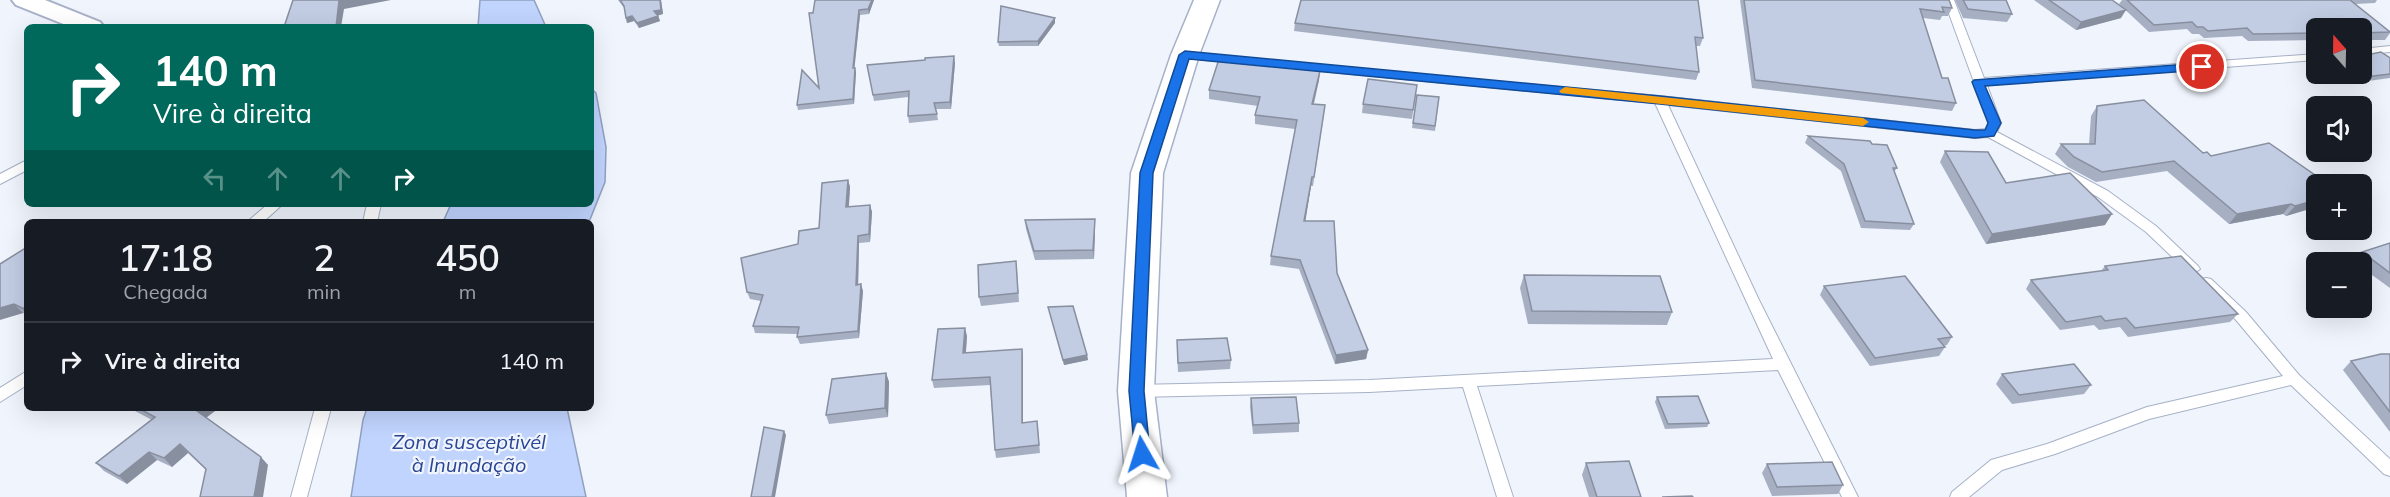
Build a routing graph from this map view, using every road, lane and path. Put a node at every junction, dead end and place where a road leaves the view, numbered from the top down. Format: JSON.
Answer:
{"nodes":[{"id":1,"x":24,"y":0,"type":"edge"},
{"id":2,"x":1207,"y":0,"type":"edge"},
{"id":3,"x":1949,"y":0,"type":"edge"},
{"id":4,"x":84,"y":24,"type":"edge"},
{"id":5,"x":2390,"y":50,"type":"edge"},
{"id":6,"x":2372,"y":51,"type":"edge"},
{"id":7,"x":1185,"y":55,"type":"junction"},
{"id":8,"x":2306,"y":58,"type":"edge"},
{"id":9,"x":1978,"y":82,"type":"junction"},
{"id":10,"x":1660,"y":100,"type":"junction"},
{"id":11,"x":1990,"y":133,"type":"junction"},
{"id":12,"x":24,"y":166,"type":"edge"},
{"id":13,"x":0,"y":180,"type":"edge"},
{"id":14,"x":272,"y":207,"type":"edge"},
{"id":15,"x":258,"y":219,"type":"edge"},
{"id":16,"x":1781,"y":364,"type":"junction"},
{"id":17,"x":24,"y":379,"type":"edge"},
{"id":18,"x":2294,"y":379,"type":"junction"},
{"id":19,"x":1468,"y":380,"type":"junction"},
{"id":20,"x":1136,"y":391,"type":"junction"},
{"id":21,"x":0,"y":396,"type":"edge"},
{"id":22,"x":322,"y":411,"type":"edge"},
{"id":23,"x":2390,"y":469,"type":"edge"},
{"id":24,"x":299,"y":497,"type":"edge"},
{"id":25,"x":1147,"y":497,"type":"edge"},
{"id":26,"x":1504,"y":497,"type":"edge"},
{"id":27,"x":1850,"y":497,"type":"edge"},
{"id":28,"x":1958,"y":497,"type":"edge"}],
"edges":[{"from":1,"to":4,"type":"street"},
{"from":2,"to":7,"type":"main road"},
{"from":3,"to":9,"type":"lane"},
{"from":5,"to":6,"type":"lane"},
{"from":7,"to":10,"type":"lane"},
{"from":7,"to":20,"type":"main road"},
{"from":8,"to":9,"type":"lane"},
{"from":9,"to":11,"type":"lane"},
{"from":10,"to":11,"type":"lane"},
{"from":10,"to":16,"type":"lane"},
{"from":11,"to":18,"type":"lane"},
{"from":12,"to":13,"type":"lane"},
{"from":14,"to":15,"type":"lane"},
{"from":16,"to":19,"type":"lane"},
{"from":16,"to":27,"type":"lane"},
{"from":17,"to":21,"type":"lane"},
{"from":18,"to":23,"type":"lane"},
{"from":18,"to":28,"type":"lane"},
{"from":19,"to":20,"type":"lane"},
{"from":19,"to":26,"type":"lane"},
{"from":20,"to":25,"type":"main road"},
{"from":22,"to":24,"type":"lane"}]}
